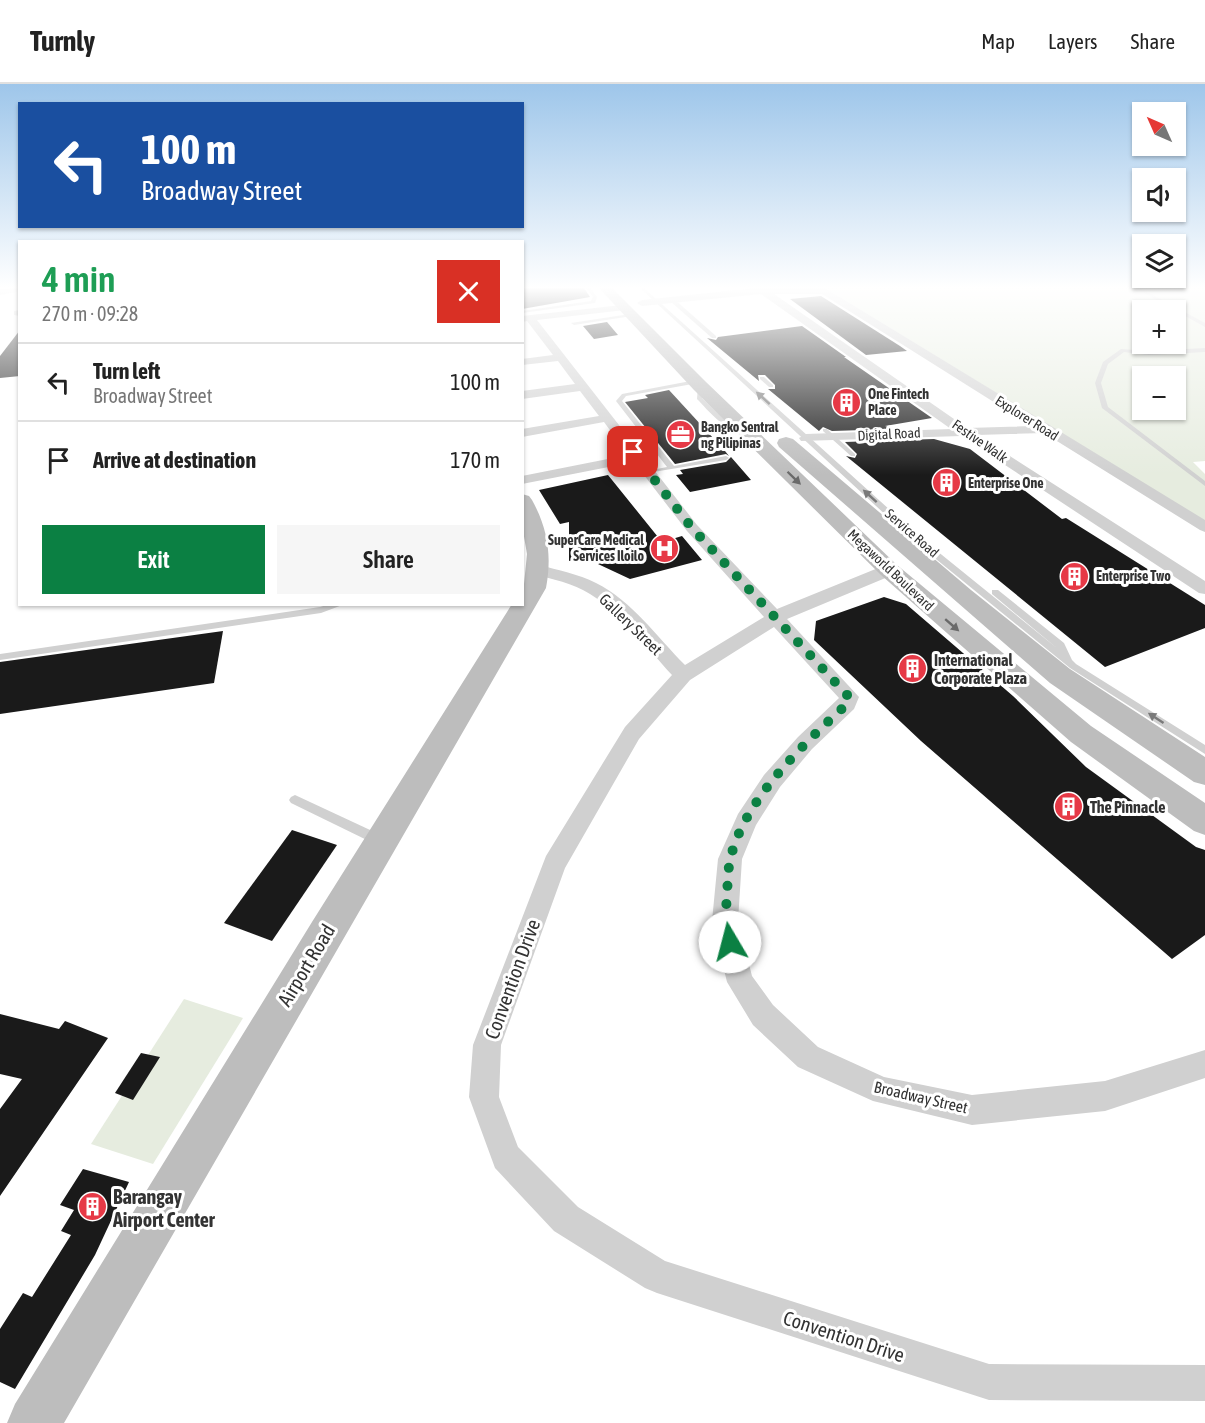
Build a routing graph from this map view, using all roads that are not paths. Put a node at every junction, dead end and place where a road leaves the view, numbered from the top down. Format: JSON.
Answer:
{"nodes":[{"id":1,"x":553,"y":350,"type":"edge"},
{"id":2,"x":673,"y":350,"type":"edge"},
{"id":3,"x":689,"y":350,"type":"edge"},
{"id":4,"x":698,"y":350,"type":"edge"},
{"id":5,"x":850,"y":350,"type":"edge"},
{"id":6,"x":918,"y":350,"type":"edge"},
{"id":7,"x":1122,"y":350,"type":"edge"},
{"id":8,"x":1127,"y":350,"type":"edge"},
{"id":9,"x":1196,"y":350,"type":"edge"},
{"id":10,"x":559,"y":358,"type":"junction"},
{"id":11,"x":524,"y":362,"type":"edge"},
{"id":12,"x":762,"y":378,"type":"dead end"},
{"id":13,"x":698,"y":384,"type":"junction"},
{"id":14,"x":771,"y":386,"type":"dead end"},
{"id":15,"x":581,"y":387,"type":"junction"},
{"id":16,"x":524,"y":396,"type":"edge"},
{"id":17,"x":606,"y":418,"type":"junction"},
{"id":18,"x":1045,"y":429,"type":"junction"},
{"id":19,"x":964,"y":430,"type":"junction"},
{"id":20,"x":524,"y":433,"type":"edge"},
{"id":21,"x":828,"y":434,"type":"junction"},
{"id":22,"x":806,"y":438,"type":"junction"},
{"id":23,"x":853,"y":455,"type":"dead end"},
{"id":24,"x":726,"y":458,"type":"dead end"},
{"id":25,"x":643,"y":465,"type":"junction"},
{"id":26,"x":672,"y":468,"type":"junction"},
{"id":27,"x":524,"y":480,"type":"edge"},
{"id":28,"x":1205,"y":484,"type":"edge"},
{"id":29,"x":524,"y":504,"type":"edge"},
{"id":30,"x":1205,"y":527,"type":"edge"},
{"id":31,"x":889,"y":570,"type":"junction"},
{"id":32,"x":532,"y":581,"type":"junction"},
{"id":33,"x":1205,"y":589,"type":"edge"},
{"id":34,"x":524,"y":595,"type":"edge"},
{"id":35,"x":333,"y":606,"type":"edge"},
{"id":36,"x":518,"y":606,"type":"edge"},
{"id":37,"x":775,"y":618,"type":"junction"},
{"id":38,"x":0,"y":657,"type":"edge"},
{"id":39,"x":683,"y":675,"type":"junction"},
{"id":40,"x":1081,"y":734,"type":"junction"},
{"id":41,"x":1205,"y":750,"type":"edge"},
{"id":42,"x":1205,"y":773,"type":"edge"},
{"id":43,"x":295,"y":800,"type":"dead end"},
{"id":44,"x":1205,"y":821,"type":"edge"},
{"id":45,"x":1205,"y":829,"type":"edge"},
{"id":46,"x":382,"y":841,"type":"junction"},
{"id":47,"x":1205,"y":1064,"type":"edge"},
{"id":48,"x":1205,"y":1383,"type":"edge"},
{"id":49,"x":34,"y":1423,"type":"edge"}],
"edges":[{"from":1,"to":10,"type":"street","name":"Broadway Street"},
{"from":2,"to":13,"type":"main road","name":"Megaworld Boulevard"},
{"from":3,"to":42,"type":"main road","name":"Megaworld Boulevard"},
{"from":22,"to":4,"type":"lane","name":"Service Road","one_way":true},
{"from":5,"to":19,"type":"street","name":"Festive Walk"},
{"from":6,"to":18,"type":"street","name":"Explorer Road"},
{"from":7,"to":28,"type":"lane"},
{"from":8,"to":9,"type":"lane"},
{"from":10,"to":11,"type":"street"},
{"from":10,"to":15,"type":"street","name":"Broadway Street"},
{"from":12,"to":14,"type":"lane"},
{"from":13,"to":26,"type":"lane"},
{"from":13,"to":31,"type":"main road","name":"Megaworld Boulevard","one_way":true},
{"from":15,"to":16,"type":"street"},
{"from":15,"to":17,"type":"street","name":"Broadway Street"},
{"from":17,"to":20,"type":"street"},
{"from":17,"to":25,"type":"street","name":"Broadway Street"},
{"from":18,"to":19,"type":"street","name":"Digital Road"},
{"from":18,"to":30,"type":"street","name":"Explorer Road"},
{"from":19,"to":21,"type":"street","name":"Digital Road"},
{"from":19,"to":33,"type":"street","name":"Festive Walk"},
{"from":21,"to":22,"type":"street","name":"Digital Road"},
{"from":21,"to":23,"type":"lane"},
{"from":41,"to":22,"type":"lane","name":"Service Road","one_way":true},
{"from":24,"to":26,"type":"lane"},
{"from":25,"to":26,"type":"lane"},
{"from":25,"to":27,"type":"street"},
{"from":25,"to":37,"type":"street","name":"Broadway Street"},
{"from":29,"to":32,"type":"main road"},
{"from":31,"to":37,"type":"street","name":"Convention Drive"},
{"from":31,"to":40,"type":"main road","name":"Megaworld Boulevard","one_way":true},
{"from":32,"to":34,"type":"main road","name":"Airport Road"},
{"from":32,"to":39,"type":"street","name":"Gallery Street"},
{"from":35,"to":38,"type":"lane"},
{"from":36,"to":46,"type":"main road","name":"Airport Road"},
{"from":37,"to":39,"type":"street","name":"Convention Drive"},
{"from":37,"to":47,"type":"street","name":"Broadway Street"},
{"from":39,"to":48,"type":"street","name":"Convention Drive"},
{"from":40,"to":44,"type":"main road","name":"Megaworld Boulevard"},
{"from":40,"to":45,"type":"lane"},
{"from":43,"to":46,"type":"lane"},
{"from":46,"to":49,"type":"main road","name":"Airport Road"}]}
